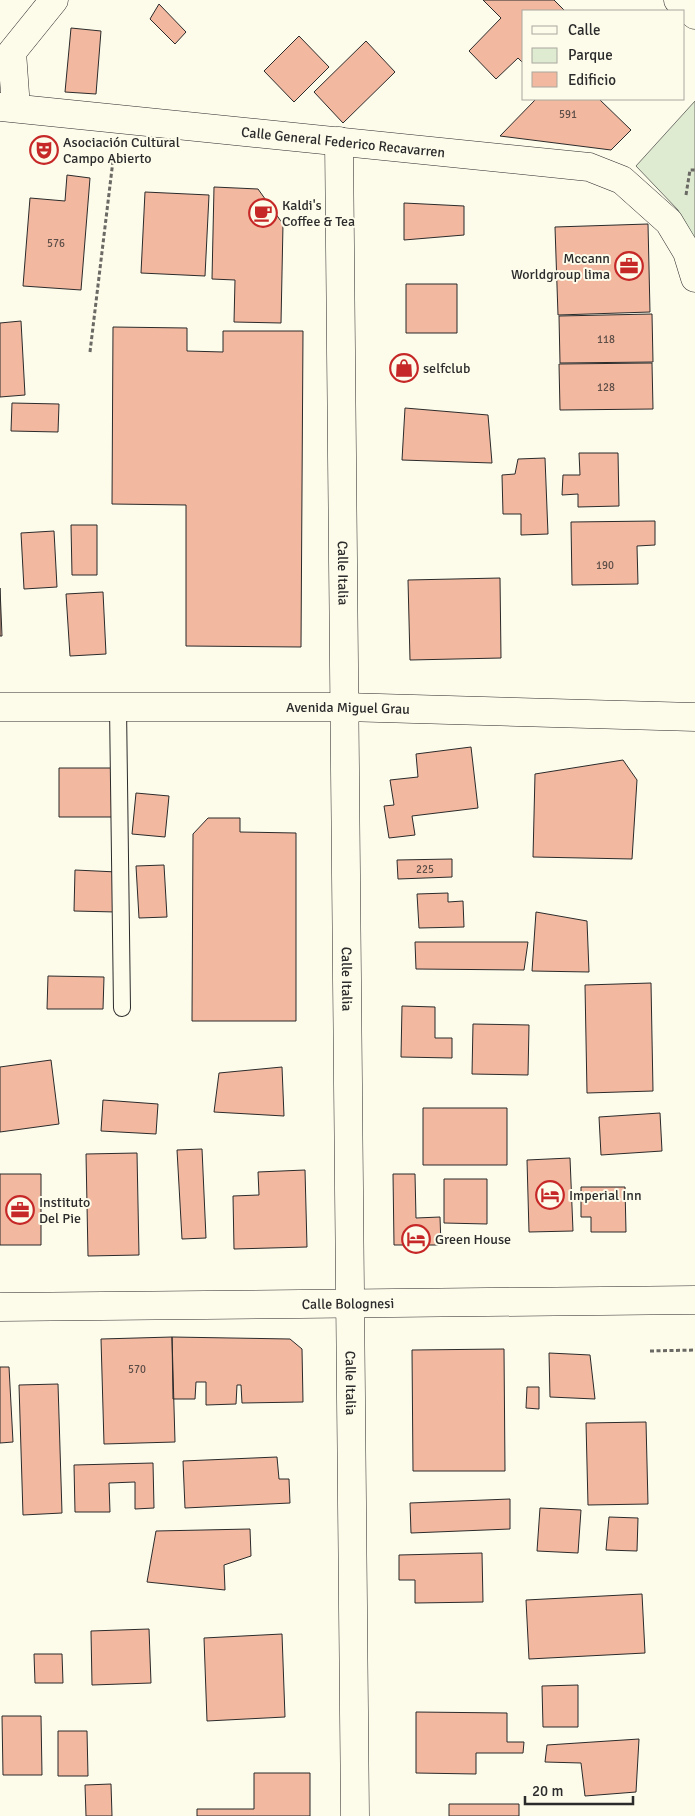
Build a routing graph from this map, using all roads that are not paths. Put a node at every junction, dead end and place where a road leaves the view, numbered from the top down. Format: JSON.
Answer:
{"nodes":[{"id":1,"x":54,"y":0,"type":"edge"},
{"id":2,"x":678,"y":0,"type":"edge"},
{"id":3,"x":695,"y":14,"type":"edge"},
{"id":4,"x":6,"y":46,"type":"edge"},
{"id":5,"x":8,"y":107,"type":"edge"},
{"id":6,"x":339,"y":140,"type":"junction"},
{"id":7,"x":695,"y":278,"type":"edge"},
{"id":8,"x":0,"y":707,"type":"edge"},
{"id":9,"x":118,"y":707,"type":"junction"},
{"id":10,"x":344,"y":707,"type":"junction"},
{"id":11,"x":695,"y":717,"type":"edge"},
{"id":12,"x":122,"y":1008,"type":"dead end"},
{"id":13,"x":695,"y":1300,"type":"edge"},
{"id":14,"x":350,"y":1303,"type":"junction"},
{"id":15,"x":0,"y":1307,"type":"edge"},
{"id":16,"x":355,"y":1816,"type":"edge"}],
"edges":[{"from":1,"to":4,"type":"street"},
{"from":2,"to":3,"type":"street"},
{"from":4,"to":5,"type":"street"},
{"from":5,"to":6,"type":"street","name":"Calle General Federico Recavarren"},
{"from":6,"to":7,"type":"street","name":"Calle General Federico Recavarren"},
{"from":6,"to":10,"type":"street","name":"Calle Italia"},
{"from":8,"to":9,"type":"street","name":"Avenida Miguel Grau"},
{"from":9,"to":10,"type":"street","name":"Avenida Miguel Grau"},
{"from":9,"to":12,"type":"lane"},
{"from":10,"to":11,"type":"street","name":"Avenida Miguel Grau"},
{"from":10,"to":14,"type":"street","name":"Calle Italia"},
{"from":13,"to":14,"type":"street","name":"Calle Bolognesi"},
{"from":14,"to":15,"type":"street","name":"Calle Bolognesi"},
{"from":14,"to":16,"type":"street","name":"Calle Italia"}]}
